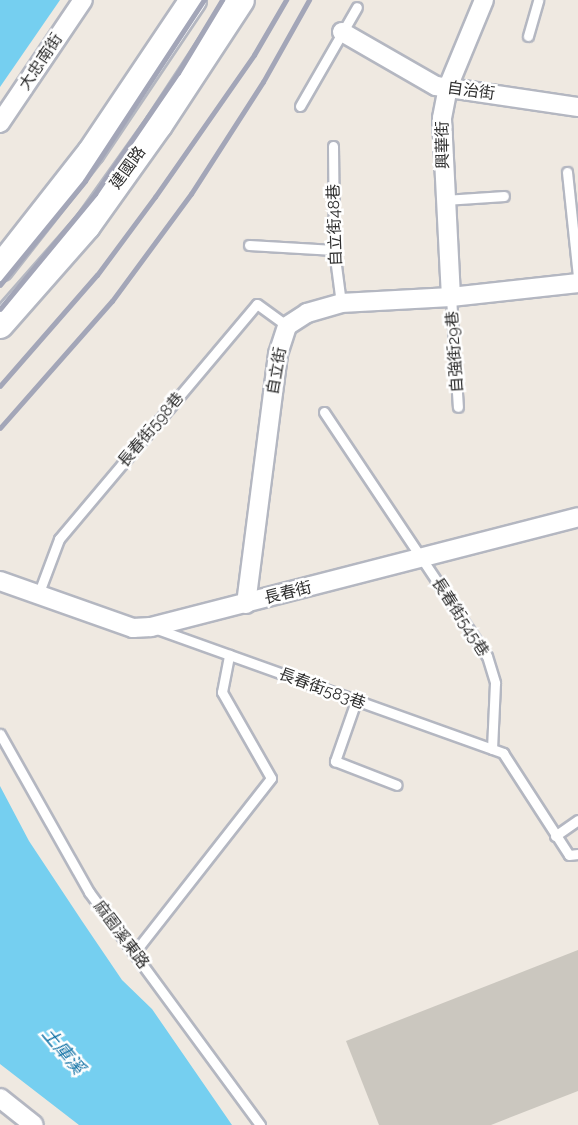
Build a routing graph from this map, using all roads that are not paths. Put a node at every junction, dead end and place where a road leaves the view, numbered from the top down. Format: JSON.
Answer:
{"nodes":[{"id":1,"x":82,"y":0,"type":"edge"},
{"id":2,"x":193,"y":0,"type":"edge"},
{"id":3,"x":241,"y":0,"type":"edge"},
{"id":4,"x":484,"y":0,"type":"edge"},
{"id":5,"x":538,"y":0,"type":"edge"},
{"id":6,"x":357,"y":7,"type":"dead end"},
{"id":7,"x":342,"y":32,"type":"junction"},
{"id":8,"x":528,"y":36,"type":"dead end"},
{"id":9,"x":448,"y":87,"type":"junction"},
{"id":10,"x":300,"y":106,"type":"dead end"},
{"id":11,"x":578,"y":107,"type":"edge"},
{"id":12,"x":0,"y":123,"type":"edge"},
{"id":13,"x":333,"y":146,"type":"dead end"},
{"id":14,"x":567,"y":172,"type":"dead end"},
{"id":15,"x":504,"y":196,"type":"dead end"},
{"id":16,"x":445,"y":200,"type":"junction"},
{"id":17,"x":249,"y":245,"type":"dead end"},
{"id":18,"x":334,"y":250,"type":"junction"},
{"id":19,"x":0,"y":268,"type":"edge"},
{"id":20,"x":578,"y":276,"type":"edge"},
{"id":21,"x":578,"y":283,"type":"edge"},
{"id":22,"x":451,"y":297,"type":"junction"},
{"id":23,"x":341,"y":303,"type":"junction"},
{"id":24,"x":0,"y":325,"type":"edge"},
{"id":25,"x":287,"y":326,"type":"junction"},
{"id":26,"x":458,"y":407,"type":"dead end"},
{"id":27,"x":324,"y":412,"type":"dead end"},
{"id":28,"x":578,"y":517,"type":"edge"},
{"id":29,"x":422,"y":560,"type":"junction"},
{"id":30,"x":0,"y":581,"type":"edge"},
{"id":31,"x":38,"y":594,"type":"junction"},
{"id":32,"x":246,"y":604,"type":"junction"},
{"id":33,"x":152,"y":627,"type":"junction"},
{"id":34,"x":229,"y":655,"type":"junction"},
{"id":35,"x":356,"y":701,"type":"junction"},
{"id":36,"x":0,"y":734,"type":"edge"},
{"id":37,"x":492,"y":749,"type":"junction"},
{"id":38,"x":397,"y":785,"type":"dead end"},
{"id":39,"x":578,"y":820,"type":"edge"},
{"id":40,"x":555,"y":836,"type":"junction"},
{"id":41,"x":578,"y":854,"type":"edge"},
{"id":42,"x":134,"y":953,"type":"junction"},
{"id":43,"x":0,"y":1098,"type":"edge"},
{"id":44,"x":34,"y":1125,"type":"edge"},
{"id":45,"x":260,"y":1125,"type":"edge"}],
"edges":[{"from":1,"to":12,"type":"street","name":"大忠南街"},
{"from":2,"to":19,"type":"main road"},
{"from":3,"to":24,"type":"main road","name":"建國路"},
{"from":4,"to":9,"type":"street","name":"興華街"},
{"from":5,"to":8,"type":"lane"},
{"from":6,"to":7,"type":"lane"},
{"from":7,"to":9,"type":"street","name":"自治街"},
{"from":7,"to":10,"type":"lane"},
{"from":9,"to":11,"type":"street","name":"自治街"},
{"from":9,"to":16,"type":"street","name":"興華街"},
{"from":13,"to":18,"type":"lane","name":"自立街48巷"},
{"from":14,"to":20,"type":"lane"},
{"from":15,"to":16,"type":"lane"},
{"from":16,"to":22,"type":"street","name":"興華街"},
{"from":17,"to":18,"type":"lane"},
{"from":18,"to":23,"type":"lane","name":"自立街48巷"},
{"from":21,"to":22,"type":"street","name":"自立街"},
{"from":22,"to":23,"type":"street","name":"自立街"},
{"from":22,"to":26,"type":"lane","name":"自強街29巷"},
{"from":23,"to":25,"type":"street","name":"自立街"},
{"from":25,"to":31,"type":"lane","name":"長春街598巷"},
{"from":25,"to":32,"type":"street","name":"自立街"},
{"from":27,"to":29,"type":"lane","name":"長春街545巷"},
{"from":28,"to":29,"type":"street","name":"長春街"},
{"from":29,"to":32,"type":"street","name":"長春街"},
{"from":29,"to":37,"type":"lane","name":"長春街545巷"},
{"from":30,"to":31,"type":"street","name":"長春街"},
{"from":31,"to":33,"type":"street","name":"長春街"},
{"from":32,"to":33,"type":"street","name":"長春街"},
{"from":33,"to":34,"type":"lane","name":"長春街583巷"},
{"from":34,"to":35,"type":"lane","name":"長春街583巷"},
{"from":34,"to":42,"type":"lane"},
{"from":35,"to":37,"type":"lane","name":"長春街583巷"},
{"from":35,"to":38,"type":"lane"},
{"from":36,"to":42,"type":"lane","name":"麻園溪東路"},
{"from":37,"to":40,"type":"lane"},
{"from":39,"to":40,"type":"lane"},
{"from":40,"to":41,"type":"lane"},
{"from":42,"to":45,"type":"lane","name":"麻園溪東路"},
{"from":43,"to":44,"type":"street"}]}
